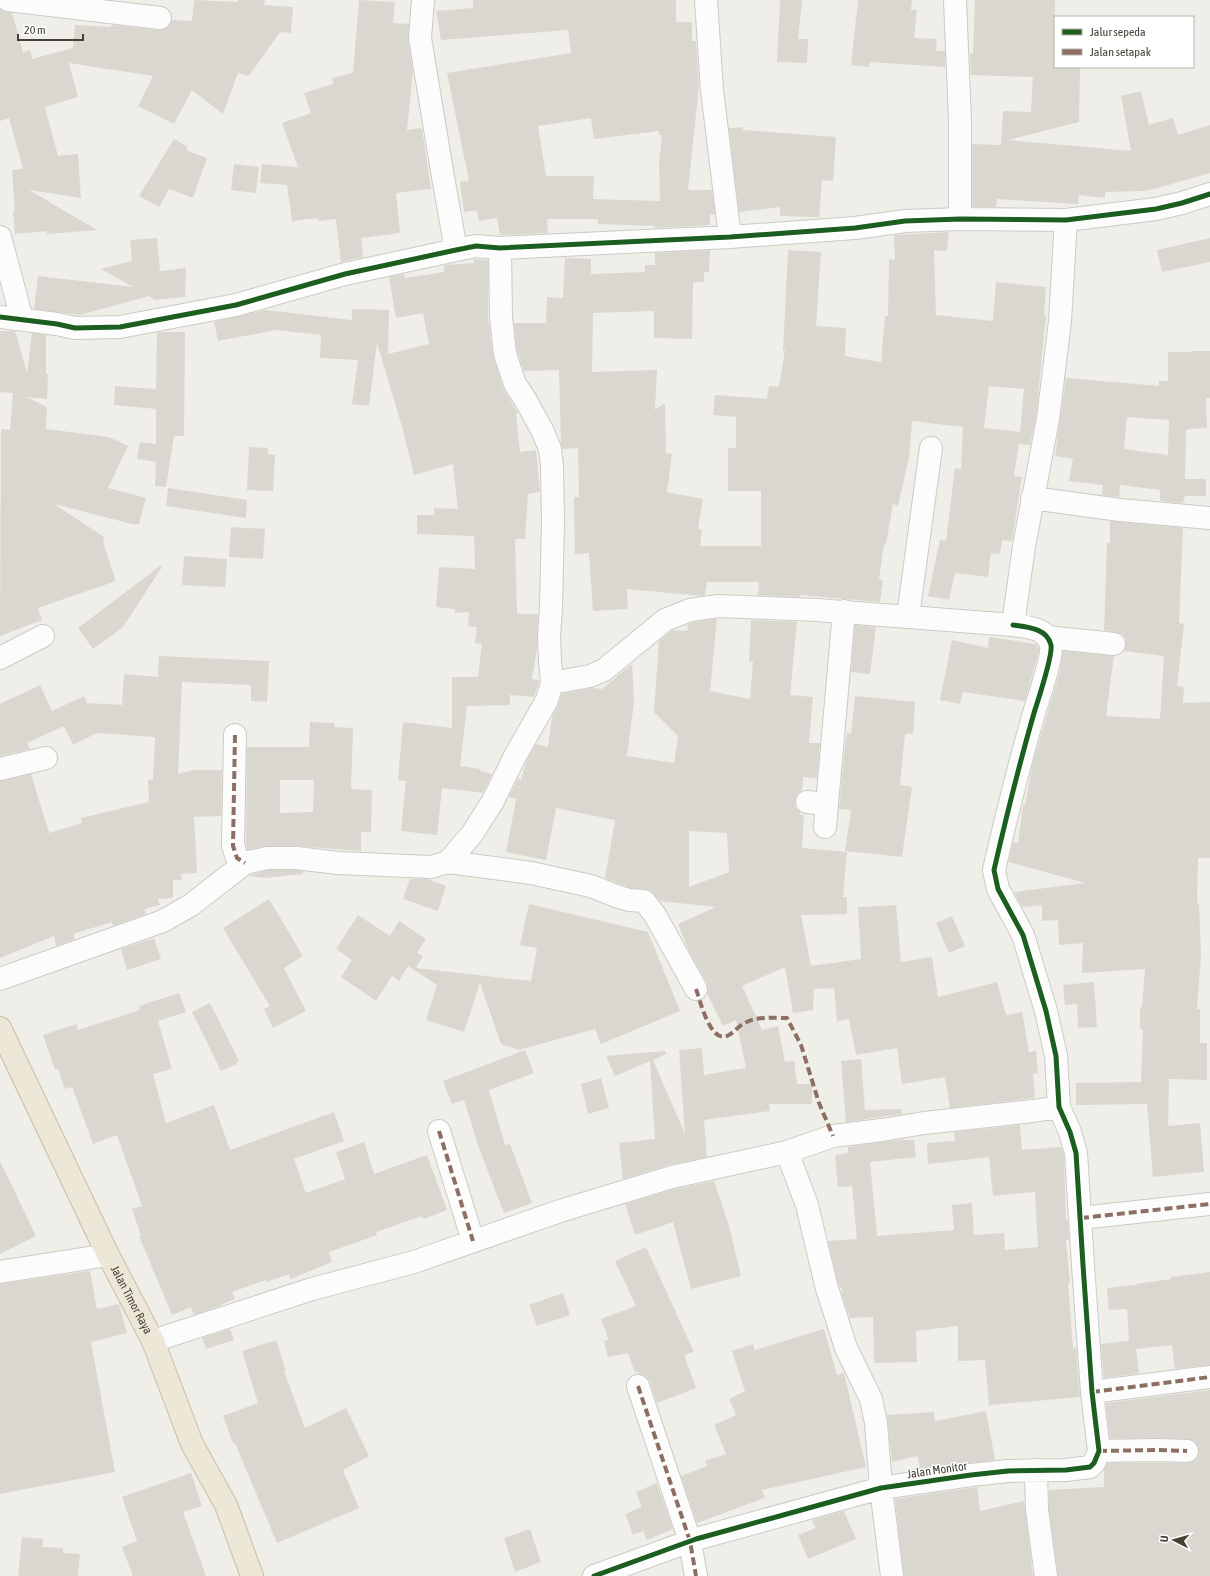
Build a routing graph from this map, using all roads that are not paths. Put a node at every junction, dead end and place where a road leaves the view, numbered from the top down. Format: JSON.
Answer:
{"nodes":[{"id":1,"x":8,"y":0,"type":"edge"},
{"id":2,"x":423,"y":0,"type":"edge"},
{"id":3,"x":706,"y":0,"type":"edge"},
{"id":4,"x":955,"y":0,"type":"edge"},
{"id":5,"x":160,"y":18,"type":"dead end"},
{"id":6,"x":1210,"y":194,"type":"edge"},
{"id":7,"x":960,"y":218,"type":"junction"},
{"id":8,"x":1066,"y":220,"type":"junction"},
{"id":9,"x":0,"y":237,"type":"edge"},
{"id":10,"x":730,"y":237,"type":"junction"},
{"id":11,"x":500,"y":248,"type":"junction"},
{"id":12,"x":456,"y":250,"type":"junction"},
{"id":13,"x":0,"y":317,"type":"edge"},
{"id":14,"x":22,"y":319,"type":"junction"},
{"id":15,"x":931,"y":448,"type":"dead end"},
{"id":16,"x":1032,"y":498,"type":"junction"},
{"id":17,"x":1210,"y":518,"type":"edge"},
{"id":18,"x":844,"y":612,"type":"junction"},
{"id":19,"x":908,"y":616,"type":"junction"},
{"id":20,"x":1014,"y":625,"type":"junction"},
{"id":21,"x":43,"y":636,"type":"dead end"},
{"id":22,"x":1047,"y":637,"type":"junction"},
{"id":23,"x":1114,"y":644,"type":"dead end"},
{"id":24,"x":0,"y":658,"type":"edge"},
{"id":25,"x":552,"y":683,"type":"junction"},
{"id":26,"x":235,"y":735,"type":"dead end"},
{"id":27,"x":46,"y":758,"type":"dead end"},
{"id":28,"x":0,"y":769,"type":"edge"},
{"id":29,"x":825,"y":827,"type":"dead end"},
{"id":30,"x":448,"y":862,"type":"junction"},
{"id":31,"x":245,"y":863,"type":"junction"},
{"id":32,"x":0,"y":980,"type":"edge"},
{"id":33,"x":696,"y":989,"type":"dead end"},
{"id":34,"x":0,"y":1028,"type":"edge"},
{"id":35,"x":1058,"y":1107,"type":"junction"},
{"id":36,"x":439,"y":1131,"type":"dead end"},
{"id":37,"x":787,"y":1152,"type":"junction"},
{"id":38,"x":1210,"y":1204,"type":"edge"},
{"id":39,"x":1080,"y":1218,"type":"junction"},
{"id":40,"x":473,"y":1241,"type":"junction"},
{"id":41,"x":108,"y":1254,"type":"junction"},
{"id":42,"x":0,"y":1272,"type":"edge"},
{"id":43,"x":153,"y":1341,"type":"junction"},
{"id":44,"x":1210,"y":1377,"type":"edge"},
{"id":45,"x":638,"y":1386,"type":"dead end"},
{"id":46,"x":1092,"y":1392,"type":"junction"},
{"id":47,"x":1099,"y":1451,"type":"junction"},
{"id":48,"x":1187,"y":1451,"type":"dead end"},
{"id":49,"x":1036,"y":1470,"type":"junction"},
{"id":50,"x":881,"y":1488,"type":"junction"},
{"id":51,"x":690,"y":1541,"type":"junction"},
{"id":52,"x":252,"y":1576,"type":"edge"},
{"id":53,"x":594,"y":1576,"type":"edge"},
{"id":54,"x":696,"y":1576,"type":"edge"},
{"id":55,"x":892,"y":1576,"type":"edge"},
{"id":56,"x":1046,"y":1576,"type":"edge"}],
"edges":[{"from":1,"to":5,"type":"street"},
{"from":2,"to":12,"type":"street"},
{"from":3,"to":10,"type":"street"},
{"from":4,"to":7,"type":"street"},
{"from":6,"to":8,"type":"street"},
{"from":7,"to":8,"type":"street"},
{"from":7,"to":10,"type":"street"},
{"from":8,"to":16,"type":"street"},
{"from":9,"to":14,"type":"street"},
{"from":10,"to":11,"type":"street"},
{"from":11,"to":12,"type":"street"},
{"from":11,"to":25,"type":"street"},
{"from":12,"to":14,"type":"street"},
{"from":13,"to":14,"type":"street"},
{"from":15,"to":19,"type":"street"},
{"from":16,"to":17,"type":"street"},
{"from":16,"to":20,"type":"street"},
{"from":18,"to":19,"type":"street"},
{"from":18,"to":25,"type":"street"},
{"from":18,"to":29,"type":"street"},
{"from":19,"to":20,"type":"street"},
{"from":20,"to":22,"type":"street"},
{"from":21,"to":24,"type":"street"},
{"from":22,"to":23,"type":"street"},
{"from":22,"to":35,"type":"street"},
{"from":25,"to":30,"type":"street"},
{"from":26,"to":31,"type":"street"},
{"from":27,"to":28,"type":"street"},
{"from":30,"to":31,"type":"street"},
{"from":30,"to":33,"type":"street"},
{"from":31,"to":32,"type":"street"},
{"from":34,"to":41,"type":"highway","name":"Jalan Timor Raya"},
{"from":35,"to":37,"type":"street"},
{"from":35,"to":39,"type":"street"},
{"from":36,"to":40,"type":"street"},
{"from":37,"to":40,"type":"street"},
{"from":37,"to":50,"type":"street"},
{"from":38,"to":39,"type":"street"},
{"from":39,"to":46,"type":"street"},
{"from":40,"to":43,"type":"street"},
{"from":41,"to":42,"type":"street"},
{"from":41,"to":43,"type":"highway","name":"Jalan Timor Raya"},
{"from":43,"to":52,"type":"highway","name":"Jalan Timor Raya"},
{"from":44,"to":46,"type":"street"},
{"from":45,"to":51,"type":"street"},
{"from":46,"to":47,"type":"street"},
{"from":47,"to":48,"type":"street"},
{"from":47,"to":49,"type":"street","name":"Jalan Monitor"},
{"from":49,"to":50,"type":"street","name":"Jalan Monitor"},
{"from":49,"to":56,"type":"street"},
{"from":50,"to":51,"type":"street","name":"Jalan Monitor"},
{"from":50,"to":55,"type":"street"},
{"from":51,"to":53,"type":"street","name":"Jalan Monitor"},
{"from":51,"to":54,"type":"street"}]}
